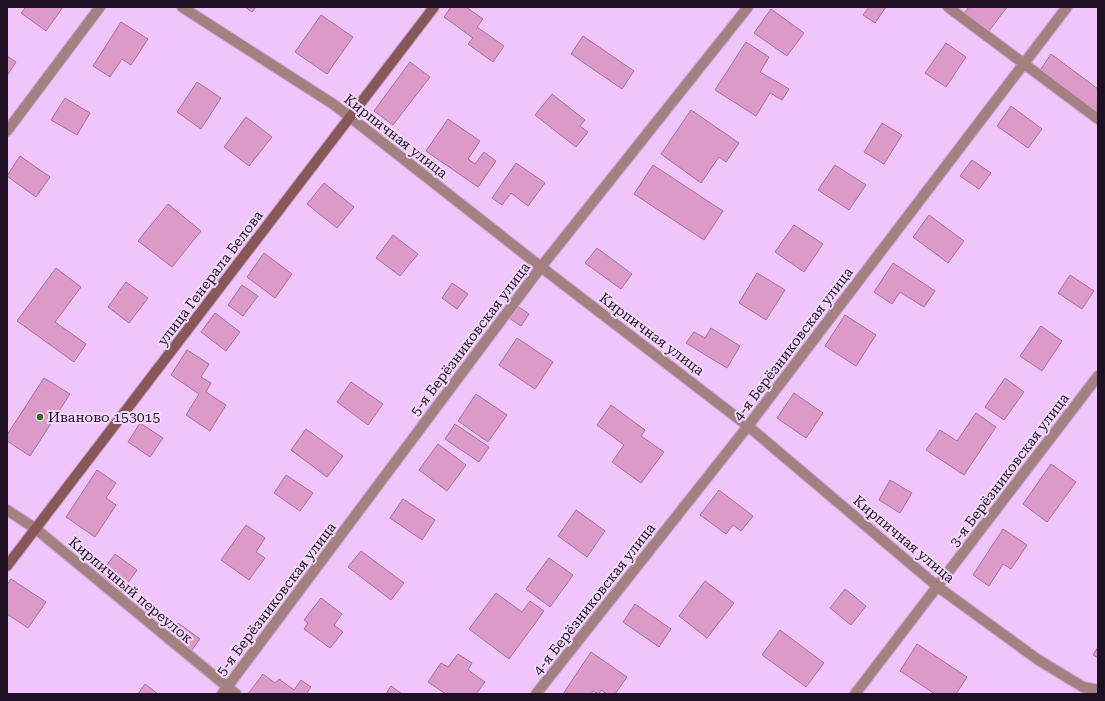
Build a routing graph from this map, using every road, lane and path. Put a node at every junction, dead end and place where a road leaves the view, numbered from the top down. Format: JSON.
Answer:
{"nodes":[{"id":1,"x":100,"y":7,"type":"edge"},
{"id":2,"x":182,"y":7,"type":"edge"},
{"id":3,"x":434,"y":7,"type":"edge"},
{"id":4,"x":748,"y":7,"type":"edge"},
{"id":5,"x":948,"y":7,"type":"edge"},
{"id":6,"x":1067,"y":7,"type":"edge"},
{"id":7,"x":1023,"y":63,"type":"junction"},
{"id":8,"x":350,"y":117,"type":"junction"},
{"id":9,"x":1098,"y":119,"type":"edge"},
{"id":10,"x":7,"y":131,"type":"edge"},
{"id":11,"x":541,"y":267,"type":"junction"},
{"id":12,"x":1098,"y":376,"type":"edge"},
{"id":13,"x":748,"y":426,"type":"junction"},
{"id":14,"x":7,"y":510,"type":"edge"},
{"id":15,"x":36,"y":529,"type":"junction"},
{"id":16,"x":7,"y":566,"type":"edge"},
{"id":17,"x":938,"y":587,"type":"junction"},
{"id":18,"x":1098,"y":690,"type":"edge"},
{"id":19,"x":225,"y":691,"type":"edge"},
{"id":20,"x":236,"y":694,"type":"edge"},
{"id":21,"x":536,"y":694,"type":"edge"},
{"id":22,"x":855,"y":694,"type":"edge"}],
"edges":[{"from":1,"to":10,"type":"street"},
{"from":2,"to":8,"type":"street","name":"Кирпичная улица"},
{"from":3,"to":8,"type":"main road","name":"улица Генерала Белова"},
{"from":4,"to":11,"type":"street","name":"5-я Берёзниковская улица"},
{"from":5,"to":7,"type":"street"},
{"from":6,"to":7,"type":"street","name":"4-я Берёзниковская улица"},
{"from":7,"to":9,"type":"street"},
{"from":7,"to":13,"type":"street","name":"4-я Берёзниковская улица"},
{"from":8,"to":11,"type":"street","name":"Кирпичная улица"},
{"from":8,"to":15,"type":"main road","name":"улица Генерала Белова"},
{"from":11,"to":13,"type":"street","name":"Кирпичная улица"},
{"from":11,"to":19,"type":"street","name":"5-я Берёзниковская улица"},
{"from":12,"to":17,"type":"street","name":"3-я Берёзниковская улица"},
{"from":13,"to":17,"type":"street","name":"Кирпичная улица"},
{"from":13,"to":21,"type":"street","name":"4-я Берёзниковская улица"},
{"from":14,"to":15,"type":"street","name":"Кирпичный переулок"},
{"from":15,"to":16,"type":"main road","name":"улица Генерала Белова"},
{"from":15,"to":19,"type":"street","name":"Кирпичный переулок"},
{"from":17,"to":18,"type":"street","name":"Кирпичная улица"},
{"from":17,"to":22,"type":"street","name":"3-я Берёзниковская улица"},
{"from":19,"to":20,"type":"street","name":"Кирпичный переулок"}]}
